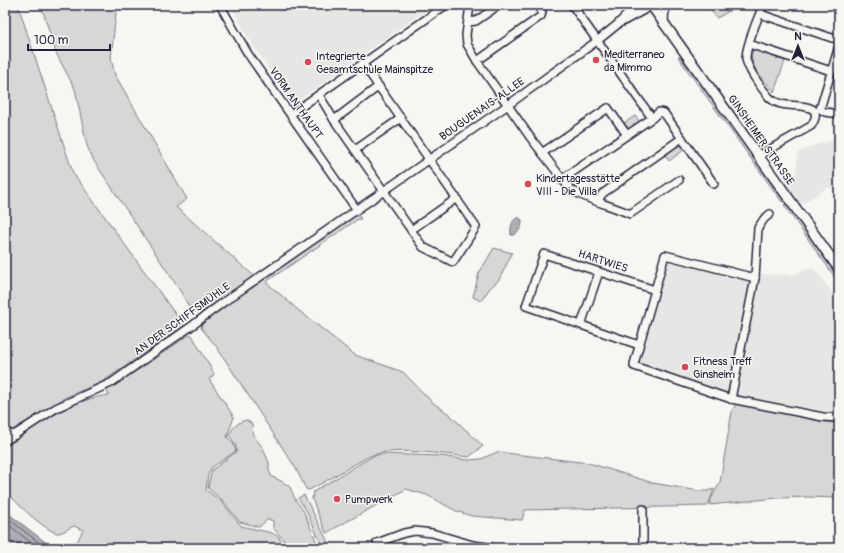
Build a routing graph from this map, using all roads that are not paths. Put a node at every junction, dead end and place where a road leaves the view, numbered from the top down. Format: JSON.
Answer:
{"nodes":[{"id":1,"x":220,"y":5,"type":"edge"},
{"id":2,"x":446,"y":5,"type":"edge"},
{"id":3,"x":470,"y":5,"type":"edge"},
{"id":4,"x":499,"y":5,"type":"edge"},
{"id":5,"x":538,"y":5,"type":"edge"},
{"id":6,"x":572,"y":5,"type":"edge"},
{"id":7,"x":652,"y":5,"type":"edge"},
{"id":8,"x":665,"y":5,"type":"edge"},
{"id":9,"x":763,"y":5,"type":"edge"},
{"id":10,"x":633,"y":6,"type":"edge"},
{"id":11,"x":760,"y":14,"type":"junction"},
{"id":12,"x":468,"y":22,"type":"junction"},
{"id":13,"x":618,"y":24,"type":"junction"},
{"id":14,"x":664,"y":25,"type":"junction"},
{"id":15,"x":839,"y":38,"type":"edge"},
{"id":16,"x":598,"y":41,"type":"junction"},
{"id":17,"x":749,"y":44,"type":"junction"},
{"id":18,"x":839,"y":46,"type":"edge"},
{"id":19,"x":477,"y":61,"type":"junction"},
{"id":20,"x":363,"y":64,"type":"junction"},
{"id":21,"x":831,"y":71,"type":"junction"},
{"id":22,"x":379,"y":86,"type":"junction"},
{"id":23,"x":318,"y":95,"type":"junction"},
{"id":24,"x":508,"y":105,"type":"junction"},
{"id":25,"x":817,"y":110,"type":"junction"},
{"id":26,"x":291,"y":114,"type":"junction"},
{"id":27,"x":839,"y":114,"type":"edge"},
{"id":28,"x":401,"y":118,"type":"junction"},
{"id":29,"x":652,"y":118,"type":"junction"},
{"id":30,"x":334,"y":120,"type":"junction"},
{"id":31,"x":627,"y":135,"type":"junction"},
{"id":32,"x":682,"y":138,"type":"junction"},
{"id":33,"x":356,"y":150,"type":"junction"},
{"id":34,"x":542,"y":153,"type":"junction"},
{"id":35,"x":758,"y":156,"type":"junction"},
{"id":36,"x":430,"y":159,"type":"junction"},
{"id":37,"x":562,"y":180,"type":"junction"},
{"id":38,"x":679,"y":180,"type":"dead end"},
{"id":39,"x":714,"y":184,"type":"dead end"},
{"id":40,"x":384,"y":191,"type":"junction"},
{"id":41,"x":457,"y":198,"type":"junction"},
{"id":42,"x":598,"y":201,"type":"junction"},
{"id":43,"x":357,"y":210,"type":"junction"},
{"id":44,"x":770,"y":214,"type":"dead end"},
{"id":45,"x":411,"y":230,"type":"junction"},
{"id":46,"x":836,"y":258,"type":"edge"},
{"id":47,"x":839,"y":269,"type":"edge"},
{"id":48,"x":599,"y":272,"type":"junction"},
{"id":49,"x":755,"y":278,"type":"junction"},
{"id":50,"x":655,"y":290,"type":"junction"},
{"id":51,"x":581,"y":325,"type":"junction"},
{"id":52,"x":639,"y":345,"type":"junction"},
{"id":53,"x":731,"y":399,"type":"junction"},
{"id":54,"x":839,"y":418,"type":"edge"},
{"id":55,"x":5,"y":433,"type":"edge"},
{"id":56,"x":15,"y":435,"type":"junction"},
{"id":57,"x":5,"y":441,"type":"edge"},
{"id":58,"x":643,"y":509,"type":"dead end"},
{"id":59,"x":459,"y":545,"type":"edge"},
{"id":60,"x":378,"y":546,"type":"edge"},
{"id":61,"x":494,"y":548,"type":"edge"},
{"id":62,"x":643,"y":548,"type":"edge"}],
"edges":[{"from":1,"to":26,"type":"street","name":"VORM ANTHAUPT"},
{"from":2,"to":20,"type":"street"},
{"from":3,"to":12,"type":"street"},
{"from":4,"to":12,"type":"street"},
{"from":5,"to":19,"type":"street"},
{"from":6,"to":16,"type":"street"},
{"from":7,"to":13,"type":"street","name":"BOUGUENAIS-ALLEE"},
{"from":7,"to":14,"type":"main road","name":"GINSHEIMER STRASSE"},
{"from":8,"to":14,"type":"street"},
{"from":9,"to":11,"type":"street"},
{"from":10,"to":13,"type":"street","name":"BOUGUENAIS-ALLEE"},
{"from":11,"to":15,"type":"street"},
{"from":11,"to":17,"type":"street"},
{"from":12,"to":19,"type":"street"},
{"from":13,"to":16,"type":"street","name":"BOUGUENAIS-ALLEE"},
{"from":14,"to":35,"type":"main road","name":"GINSHEIMER STRASSE"},
{"from":16,"to":24,"type":"street","name":"BOUGUENAIS-ALLEE"},
{"from":16,"to":29,"type":"street"},
{"from":17,"to":21,"type":"street"},
{"from":17,"to":25,"type":"street"},
{"from":18,"to":21,"type":"street"},
{"from":19,"to":24,"type":"street"},
{"from":20,"to":22,"type":"street"},
{"from":20,"to":23,"type":"street"},
{"from":21,"to":25,"type":"street"},
{"from":22,"to":28,"type":"street"},
{"from":22,"to":30,"type":"street"},
{"from":23,"to":26,"type":"street"},
{"from":23,"to":30,"type":"street"},
{"from":24,"to":34,"type":"street"},
{"from":24,"to":36,"type":"street","name":"BOUGUENAIS-ALLEE"},
{"from":25,"to":27,"type":"street"},
{"from":25,"to":35,"type":"street"},
{"from":26,"to":43,"type":"street","name":"VORM ANTHAUPT"},
{"from":28,"to":33,"type":"street"},
{"from":28,"to":36,"type":"street"},
{"from":29,"to":31,"type":"street"},
{"from":29,"to":32,"type":"street"},
{"from":30,"to":33,"type":"street"},
{"from":31,"to":34,"type":"street"},
{"from":31,"to":37,"type":"street"},
{"from":32,"to":39,"type":"street"},
{"from":32,"to":42,"type":"street"},
{"from":33,"to":40,"type":"street"},
{"from":34,"to":37,"type":"street"},
{"from":35,"to":46,"type":"main road","name":"GINSHEIMER STRASSE"},
{"from":36,"to":40,"type":"street","name":"BOUGUENAIS-ALLEE"},
{"from":36,"to":41,"type":"street"},
{"from":37,"to":42,"type":"street"},
{"from":38,"to":42,"type":"street"},
{"from":40,"to":43,"type":"street","name":"BOUGUENAIS-ALLEE"},
{"from":40,"to":45,"type":"street"},
{"from":41,"to":45,"type":"street"},
{"from":41,"to":45,"type":"street"},
{"from":43,"to":56,"type":"street","name":"AN DER SCHIFFSMÜHLE"},
{"from":44,"to":49,"type":"street"},
{"from":46,"to":47,"type":"main road","name":"GINSHEIMER STRASSE"},
{"from":48,"to":50,"type":"street","name":"HARTWIES"},
{"from":48,"to":51,"type":"street"},
{"from":48,"to":51,"type":"street","name":"HARTWIES"},
{"from":49,"to":50,"type":"street"},
{"from":49,"to":53,"type":"street"},
{"from":50,"to":52,"type":"street"},
{"from":51,"to":52,"type":"street"},
{"from":52,"to":53,"type":"street"},
{"from":53,"to":54,"type":"street"},
{"from":55,"to":56,"type":"street"},
{"from":56,"to":57,"type":"street","name":"AN DER SCHIFFSMÜHLE"},
{"from":58,"to":62,"type":"street"},
{"from":59,"to":60,"type":"street"},
{"from":59,"to":61,"type":"street"}]}
